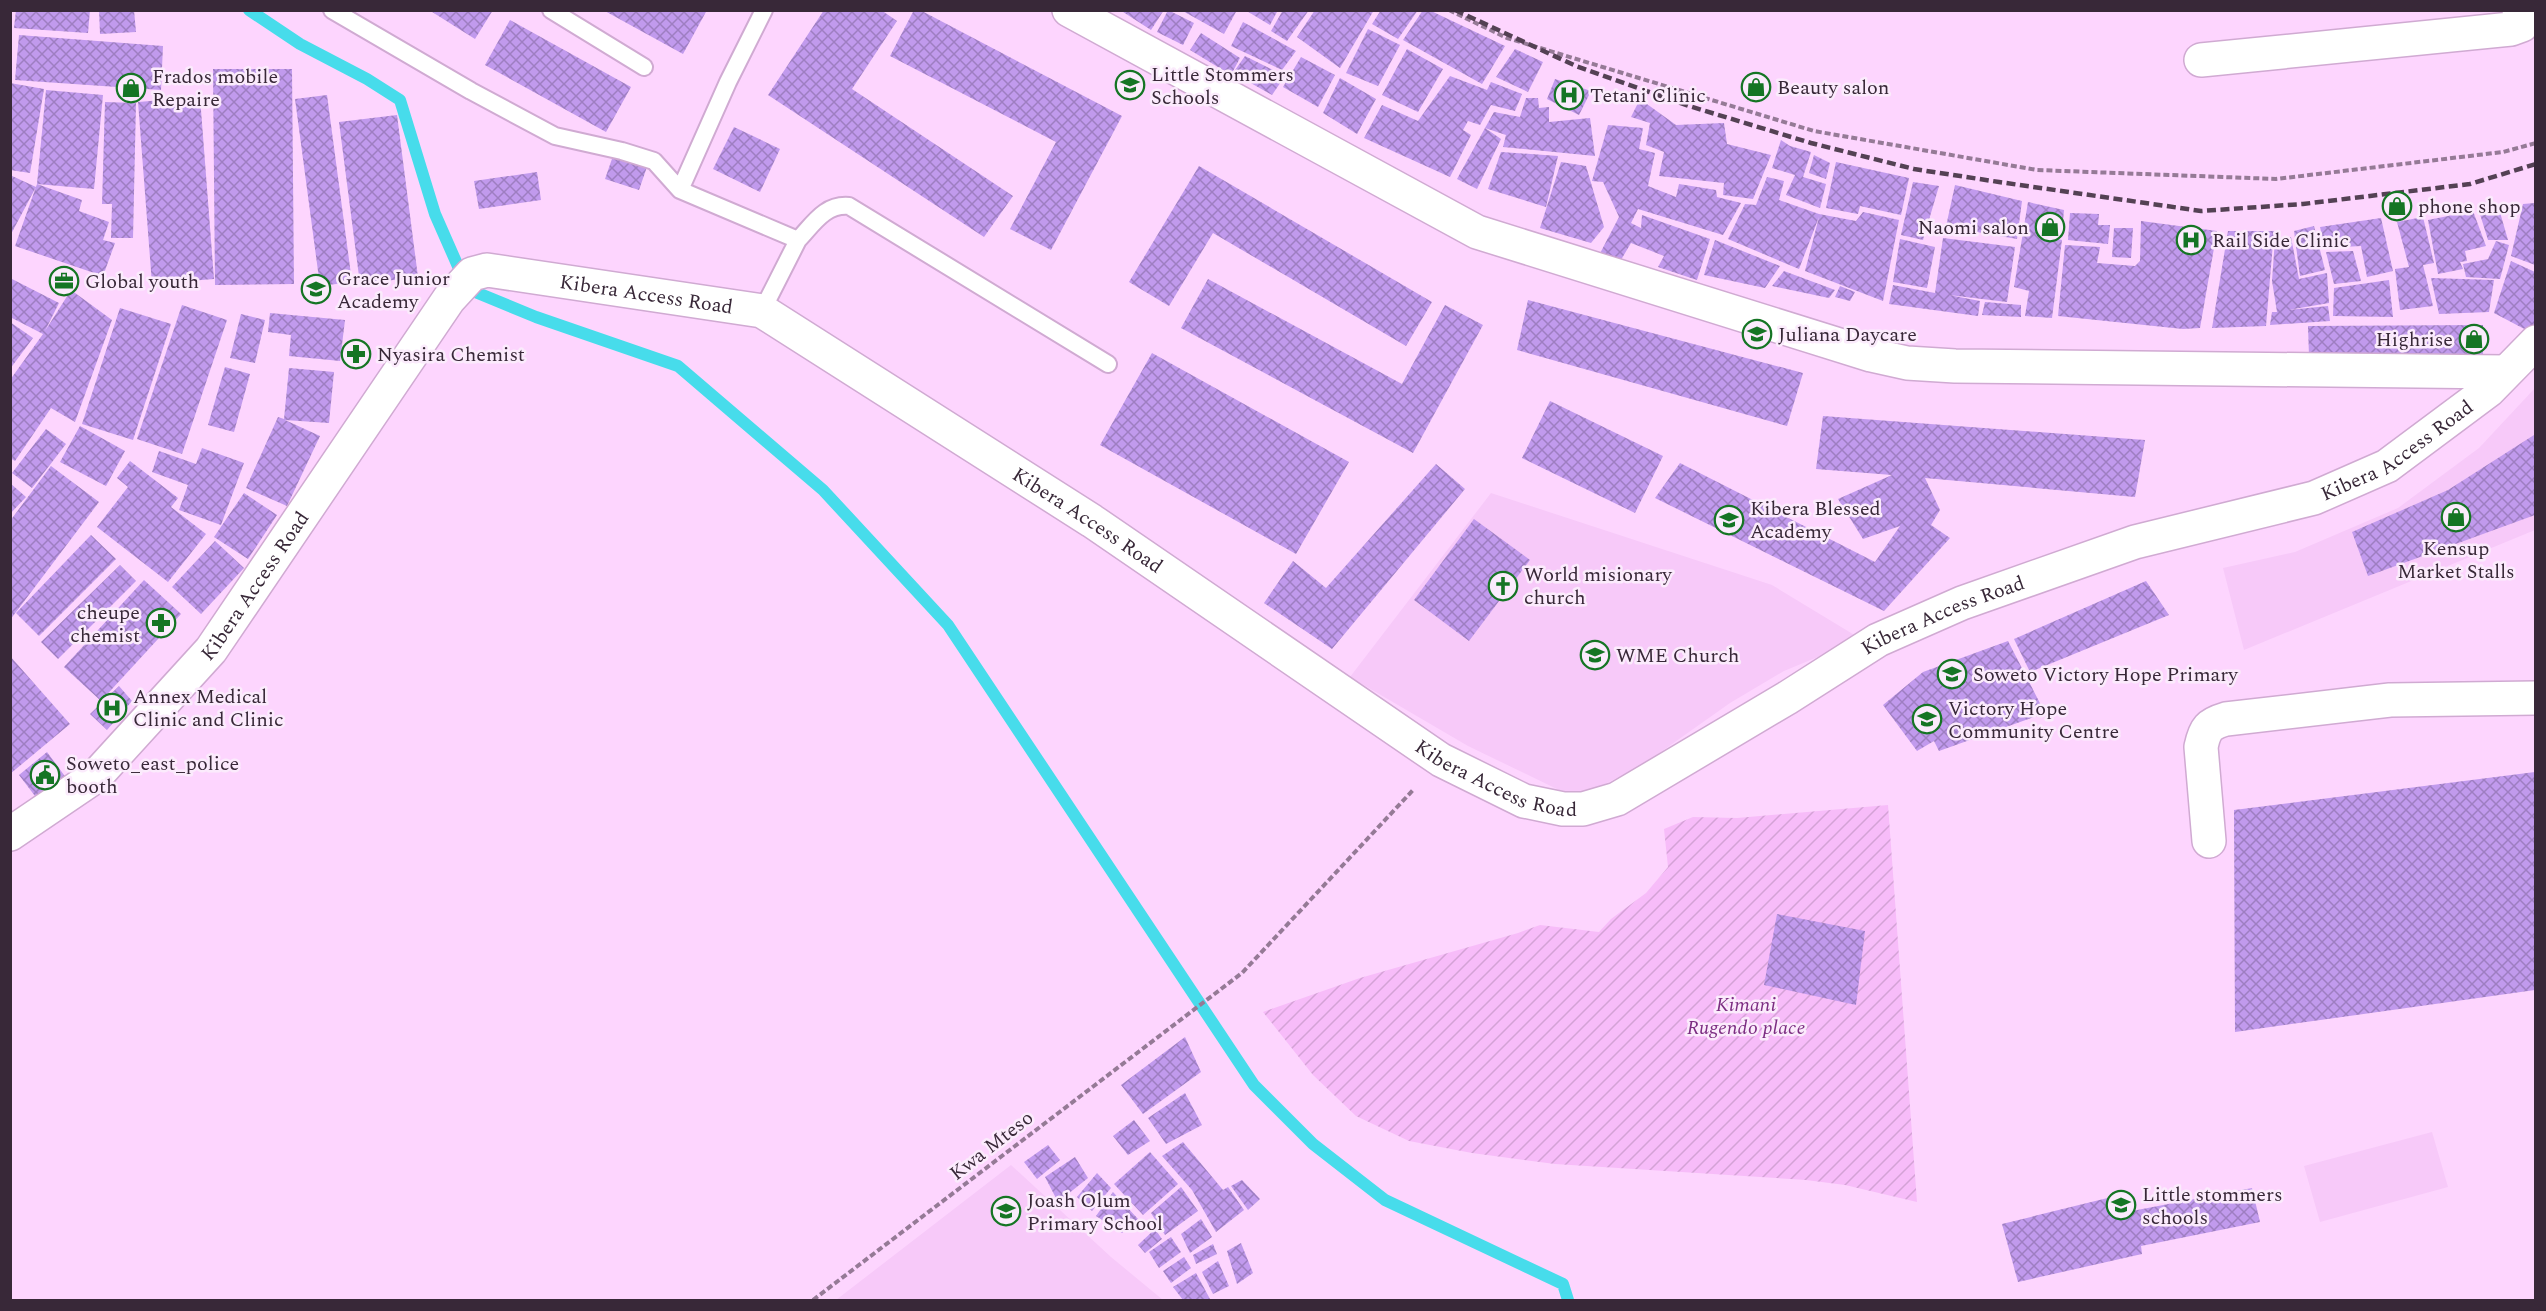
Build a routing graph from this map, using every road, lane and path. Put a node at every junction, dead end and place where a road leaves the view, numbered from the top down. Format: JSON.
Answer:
{"nodes":[{"id":1,"x":332,"y":10,"type":"edge"},
{"id":2,"x":551,"y":10,"type":"edge"},
{"id":3,"x":764,"y":10,"type":"edge"},
{"id":4,"x":1069,"y":10,"type":"edge"},
{"id":5,"x":1449,"y":10,"type":"edge"},
{"id":6,"x":2519,"y":10,"type":"edge"},
{"id":7,"x":2201,"y":60,"type":"dead end"},
{"id":8,"x":644,"y":67,"type":"dead end"},
{"id":9,"x":2535,"y":142,"type":"edge"},
{"id":10,"x":680,"y":190,"type":"junction"},
{"id":11,"x":798,"y":240,"type":"junction"},
{"id":12,"x":762,"y":310,"type":"junction"},
{"id":13,"x":2535,"y":342,"type":"edge"},
{"id":14,"x":1108,"y":363,"type":"dead end"},
{"id":15,"x":2505,"y":372,"type":"junction"},
{"id":16,"x":2535,"y":698,"type":"edge"},
{"id":17,"x":1441,"y":760,"type":"junction"},
{"id":18,"x":10,"y":834,"type":"edge"},
{"id":19,"x":2209,"y":841,"type":"dead end"},
{"id":20,"x":813,"y":1300,"type":"edge"}],
"edges":[{"from":1,"to":10,"type":"lane"},
{"from":2,"to":8,"type":"lane"},
{"from":3,"to":10,"type":"lane"},
{"from":4,"to":15,"type":"street"},
{"from":5,"to":9,"type":"path"},
{"from":6,"to":7,"type":"street"},
{"from":10,"to":11,"type":"lane"},
{"from":11,"to":12,"type":"lane"},
{"from":11,"to":14,"type":"lane"},
{"from":12,"to":17,"type":"street","name":"Kibera Access Road"},
{"from":12,"to":18,"type":"street","name":"Kibera Access Road"},
{"from":13,"to":15,"type":"street","name":"Kibera Access Road"},
{"from":15,"to":17,"type":"street","name":"Kibera Access Road"},
{"from":16,"to":19,"type":"street"},
{"from":17,"to":20,"type":"path","name":"Kwa Mteso"}]}
